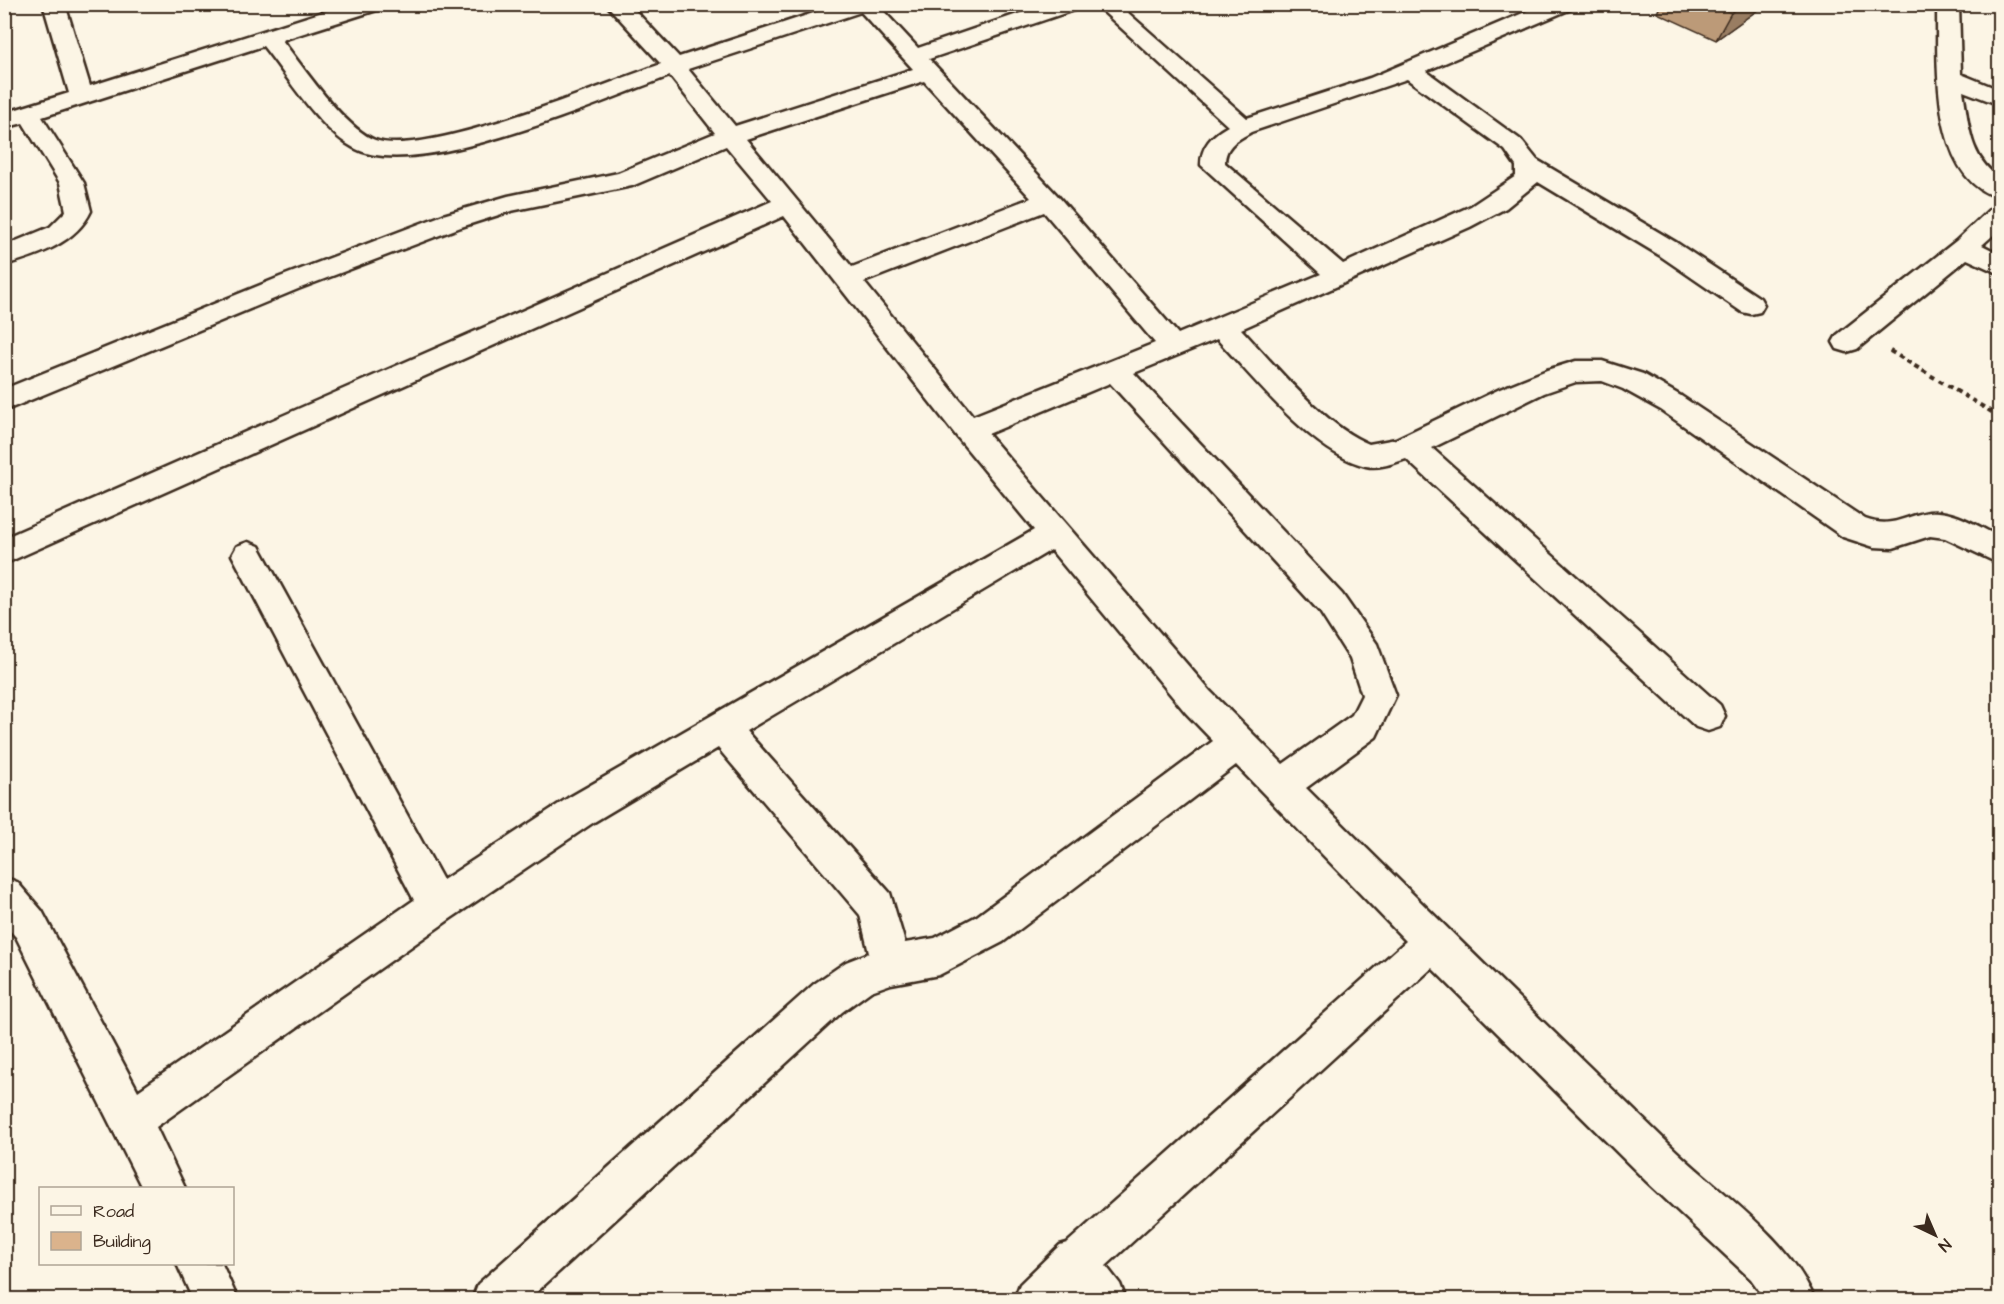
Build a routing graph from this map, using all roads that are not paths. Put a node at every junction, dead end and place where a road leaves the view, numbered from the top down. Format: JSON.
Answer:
{"nodes":[{"id":1,"x":54,"y":4,"type":"edge"},
{"id":2,"x":372,"y":4,"type":"edge"},
{"id":3,"x":616,"y":4,"type":"edge"},
{"id":4,"x":864,"y":4,"type":"edge"},
{"id":5,"x":1069,"y":4,"type":"edge"},
{"id":6,"x":1105,"y":4,"type":"edge"},
{"id":7,"x":1563,"y":4,"type":"edge"},
{"id":8,"x":1948,"y":4,"type":"edge"},
{"id":9,"x":268,"y":37,"type":"junction"},
{"id":10,"x":921,"y":64,"type":"junction"},
{"id":11,"x":674,"y":66,"type":"junction"},
{"id":12,"x":1410,"y":70,"type":"junction"},
{"id":13,"x":1950,"y":78,"type":"junction"},
{"id":14,"x":82,"y":96,"type":"junction"},
{"id":15,"x":2000,"y":98,"type":"edge"},
{"id":16,"x":28,"y":113,"type":"junction"},
{"id":17,"x":4,"y":121,"type":"edge"},
{"id":18,"x":1243,"y":127,"type":"junction"},
{"id":19,"x":729,"y":136,"type":"junction"},
{"id":20,"x":1528,"y":165,"type":"junction"},
{"id":21,"x":2000,"y":190,"type":"edge"},
{"id":22,"x":1048,"y":201,"type":"junction"},
{"id":23,"x":788,"y":204,"type":"junction"},
{"id":24,"x":2000,"y":214,"type":"edge"},
{"id":25,"x":1965,"y":247,"type":"junction"},
{"id":26,"x":4,"y":256,"type":"edge"},
{"id":27,"x":2000,"y":265,"type":"edge"},
{"id":28,"x":1340,"y":276,"type":"junction"},
{"id":29,"x":848,"y":278,"type":"junction"},
{"id":30,"x":1751,"y":305,"type":"dead end"},
{"id":31,"x":1221,"y":326,"type":"junction"},
{"id":32,"x":1853,"y":337,"type":"road end"},
{"id":33,"x":1172,"y":345,"type":"junction"},
{"id":34,"x":1113,"y":369,"type":"junction"},
{"id":35,"x":4,"y":401,"type":"edge"},
{"id":36,"x":968,"y":429,"type":"junction"},
{"id":37,"x":1410,"y":445,"type":"junction"},
{"id":38,"x":1055,"y":533,"type":"junction"},
{"id":39,"x":4,"y":552,"type":"edge"},
{"id":40,"x":2000,"y":552,"type":"edge"},
{"id":41,"x":248,"y":555,"type":"dead end"},
{"id":42,"x":1708,"y":716,"type":"dead end"},
{"id":43,"x":721,"y":727,"type":"junction"},
{"id":44,"x":1238,"y":743,"type":"junction"},
{"id":45,"x":1281,"y":786,"type":"junction"},
{"id":46,"x":4,"y":895,"type":"edge"},
{"id":47,"x":437,"y":906,"type":"junction"},
{"id":48,"x":1433,"y":942,"type":"junction"},
{"id":49,"x":891,"y":965,"type":"junction"},
{"id":50,"x":131,"y":1120,"type":"junction"},
{"id":51,"x":164,"y":1187,"type":"edge"},
{"id":52,"x":1076,"y":1261,"type":"junction"},
{"id":53,"x":201,"y":1265,"type":"edge"},
{"id":54,"x":216,"y":1299,"type":"edge"},
{"id":55,"x":494,"y":1299,"type":"edge"},
{"id":56,"x":1036,"y":1299,"type":"edge"},
{"id":57,"x":1104,"y":1299,"type":"edge"},
{"id":58,"x":1793,"y":1299,"type":"edge"}],
"edges":[{"from":1,"to":14,"type":"street"},
{"from":2,"to":9,"type":"street"},
{"from":3,"to":11,"type":"street"},
{"from":4,"to":10,"type":"street"},
{"from":4,"to":11,"type":"street"},
{"from":5,"to":10,"type":"street"},
{"from":6,"to":18,"type":"street"},
{"from":7,"to":12,"type":"street"},
{"from":8,"to":13,"type":"street"},
{"from":9,"to":11,"type":"street"},
{"from":9,"to":14,"type":"street"},
{"from":10,"to":19,"type":"street"},
{"from":10,"to":22,"type":"street"},
{"from":11,"to":19,"type":"street"},
{"from":12,"to":18,"type":"street"},
{"from":12,"to":20,"type":"street"},
{"from":13,"to":15,"type":"street"},
{"from":13,"to":21,"type":"street"},
{"from":14,"to":16,"type":"street"},
{"from":16,"to":17,"type":"street"},
{"from":16,"to":26,"type":"street"},
{"from":18,"to":28,"type":"street"},
{"from":19,"to":23,"type":"street"},
{"from":19,"to":35,"type":"street"},
{"from":20,"to":28,"type":"street"},
{"from":20,"to":30,"type":"street"},
{"from":22,"to":29,"type":"street"},
{"from":22,"to":33,"type":"street"},
{"from":23,"to":29,"type":"street"},
{"from":23,"to":39,"type":"street"},
{"from":24,"to":25,"type":"street"},
{"from":25,"to":27,"type":"street"},
{"from":25,"to":32,"type":"street"},
{"from":28,"to":31,"type":"street"},
{"from":29,"to":36,"type":"street"},
{"from":31,"to":33,"type":"street"},
{"from":31,"to":37,"type":"street"},
{"from":33,"to":34,"type":"street"},
{"from":34,"to":36,"type":"street"},
{"from":34,"to":45,"type":"street"},
{"from":36,"to":38,"type":"street"},
{"from":37,"to":40,"type":"street"},
{"from":37,"to":42,"type":"street"},
{"from":38,"to":43,"type":"street"},
{"from":38,"to":44,"type":"street"},
{"from":41,"to":47,"type":"street"},
{"from":43,"to":47,"type":"street"},
{"from":43,"to":49,"type":"street"},
{"from":44,"to":45,"type":"street"},
{"from":44,"to":49,"type":"street"},
{"from":45,"to":48,"type":"street"},
{"from":46,"to":50,"type":"street"},
{"from":47,"to":50,"type":"street"},
{"from":48,"to":52,"type":"street"},
{"from":48,"to":58,"type":"street"},
{"from":49,"to":55,"type":"street"},
{"from":50,"to":51,"type":"street"},
{"from":52,"to":56,"type":"street"},
{"from":52,"to":57,"type":"street"},
{"from":53,"to":54,"type":"street"}]}
